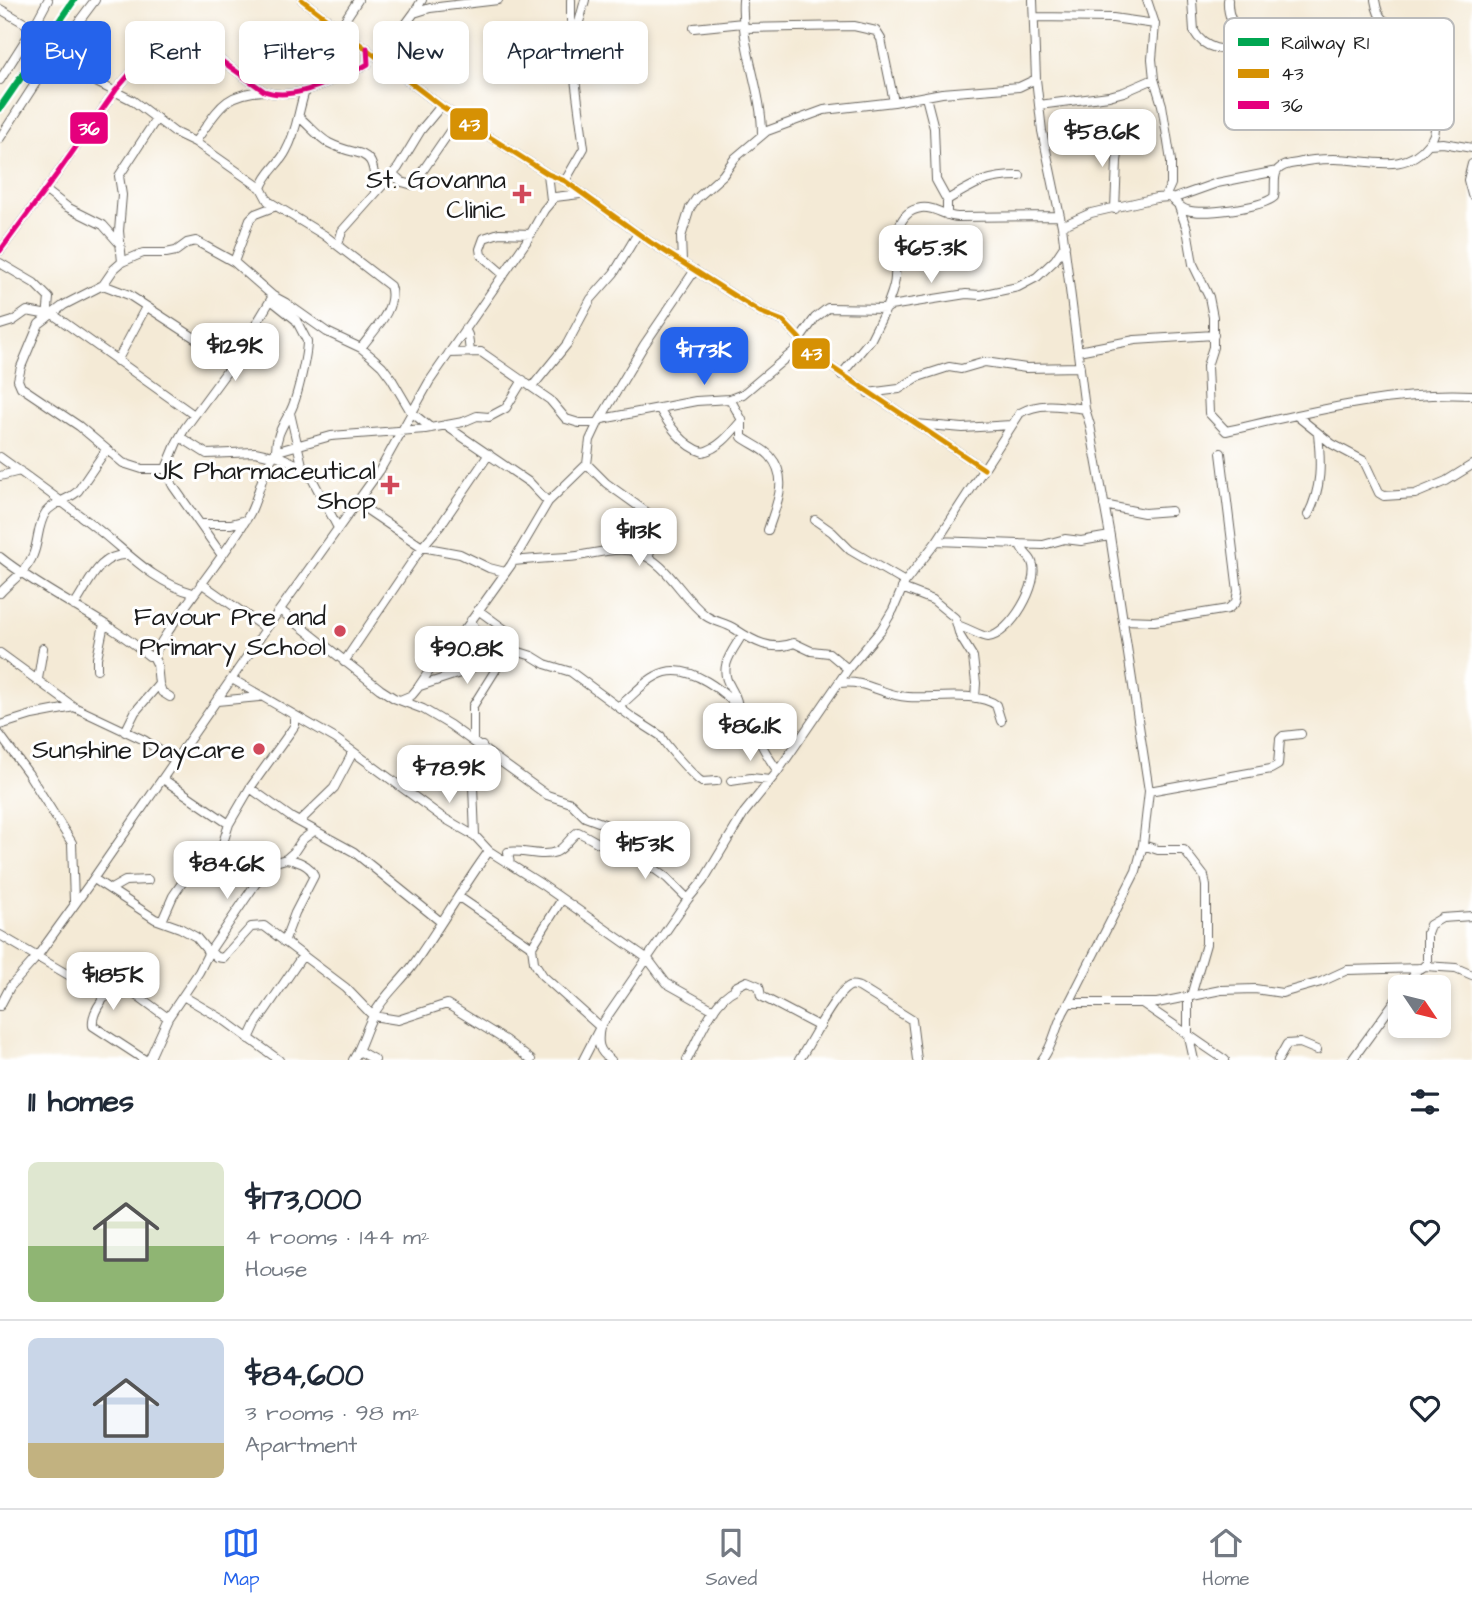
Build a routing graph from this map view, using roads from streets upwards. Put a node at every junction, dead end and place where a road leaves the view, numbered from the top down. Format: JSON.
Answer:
{"nodes":[{"id":1,"x":48,"y":0,"type":"edge"},
{"id":2,"x":95,"y":0,"type":"edge"},
{"id":3,"x":302,"y":0,"type":"edge"},
{"id":4,"x":358,"y":0,"type":"edge"},
{"id":5,"x":422,"y":0,"type":"edge"},
{"id":6,"x":498,"y":0,"type":"edge"},
{"id":7,"x":571,"y":0,"type":"edge"},
{"id":8,"x":585,"y":0,"type":"edge"},
{"id":9,"x":743,"y":0,"type":"edge"},
{"id":10,"x":1033,"y":0,"type":"edge"},
{"id":11,"x":1147,"y":0,"type":"edge"},
{"id":12,"x":1192,"y":0,"type":"edge"},
{"id":13,"x":1228,"y":0,"type":"edge"},
{"id":14,"x":1375,"y":0,"type":"edge"},
{"id":15,"x":0,"y":9,"type":"edge"},
{"id":16,"x":414,"y":13,"type":"junction"},
{"id":17,"x":1034,"y":17,"type":"junction"},
{"id":18,"x":1230,"y":18,"type":"edge"},
{"id":19,"x":1382,"y":18,"type":"edge"},
{"id":20,"x":21,"y":21,"type":"edge"},
{"id":21,"x":37,"y":21,"type":"edge"},
{"id":22,"x":79,"y":21,"type":"edge"},
{"id":23,"x":329,"y":21,"type":"edge"},
{"id":24,"x":344,"y":21,"type":"edge"},
{"id":25,"x":408,"y":21,"type":"edge"},
{"id":26,"x":571,"y":21,"type":"edge"},
{"id":27,"x":580,"y":21,"type":"edge"},
{"id":28,"x":1155,"y":24,"type":"junction"},
{"id":29,"x":743,"y":26,"type":"junction"},
{"id":30,"x":694,"y":28,"type":"dead end"},
{"id":31,"x":359,"y":42,"type":"edge"},
{"id":32,"x":21,"y":47,"type":"edge"},
{"id":33,"x":368,"y":48,"type":"junction"},
{"id":34,"x":1224,"y":50,"type":"edge"},
{"id":35,"x":373,"y":52,"type":"edge"},
{"id":36,"x":1036,"y":79,"type":"junction"},
{"id":37,"x":1154,"y":79,"type":"junction"},
{"id":38,"x":0,"y":80,"type":"edge"},
{"id":39,"x":35,"y":84,"type":"edge"},
{"id":40,"x":102,"y":84,"type":"edge"},
{"id":41,"x":414,"y":84,"type":"edge"},
{"id":42,"x":576,"y":84,"type":"edge"},
{"id":43,"x":1022,"y":87,"type":"junction"},
{"id":44,"x":116,"y":90,"type":"junction"},
{"id":45,"x":264,"y":91,"type":"junction"},
{"id":46,"x":305,"y":91,"type":"junction"},
{"id":47,"x":1038,"y":93,"type":"junction"},
{"id":48,"x":926,"y":97,"type":"junction"},
{"id":49,"x":894,"y":102,"type":"junction"},
{"id":50,"x":1039,"y":105,"type":"junction"},
{"id":51,"x":441,"y":106,"type":"junction"},
{"id":52,"x":299,"y":117,"type":"junction"},
{"id":53,"x":156,"y":118,"type":"junction"},
{"id":54,"x":459,"y":118,"type":"junction"},
{"id":55,"x":1435,"y":130,"type":"joint"},
{"id":56,"x":762,"y":134,"type":"junction"},
{"id":57,"x":1122,"y":134,"type":"dead end"},
{"id":58,"x":0,"y":138,"type":"edge"},
{"id":59,"x":195,"y":142,"type":"junction"},
{"id":60,"x":1443,"y":143,"type":"junction"},
{"id":61,"x":1429,"y":144,"type":"junction"},
{"id":62,"x":1472,"y":148,"type":"edge"},
{"id":63,"x":1472,"y":164,"type":"edge"},
{"id":64,"x":1277,"y":171,"type":"junction"},
{"id":65,"x":393,"y":174,"type":"junction"},
{"id":66,"x":548,"y":174,"type":"junction"},
{"id":67,"x":1020,"y":176,"type":"dead end"},
{"id":68,"x":565,"y":181,"type":"junction"},
{"id":69,"x":261,"y":188,"type":"junction"},
{"id":70,"x":45,"y":190,"type":"junction"},
{"id":71,"x":375,"y":192,"type":"junction"},
{"id":72,"x":580,"y":194,"type":"junction"},
{"id":73,"x":1472,"y":195,"type":"edge"},
{"id":74,"x":1169,"y":198,"type":"junction"},
{"id":75,"x":551,"y":200,"type":"junction"},
{"id":76,"x":947,"y":200,"type":"junction"},
{"id":77,"x":276,"y":206,"type":"junction"},
{"id":78,"x":1179,"y":207,"type":"junction"},
{"id":79,"x":1115,"y":209,"type":"junction"},
{"id":80,"x":947,"y":215,"type":"junction"},
{"id":81,"x":1061,"y":221,"type":"junction"},
{"id":82,"x":638,"y":233,"type":"junction"},
{"id":83,"x":531,"y":234,"type":"junction"},
{"id":84,"x":120,"y":243,"type":"junction"},
{"id":85,"x":338,"y":245,"type":"junction"},
{"id":86,"x":1065,"y":245,"type":"junction"},
{"id":87,"x":1,"y":247,"type":"edge"},
{"id":88,"x":122,"y":262,"type":"junction"},
{"id":89,"x":234,"y":262,"type":"junction"},
{"id":90,"x":682,"y":262,"type":"junction"},
{"id":91,"x":0,"y":263,"type":"edge"},
{"id":92,"x":695,"y":271,"type":"junction"},
{"id":93,"x":504,"y":275,"type":"junction"},
{"id":94,"x":103,"y":285,"type":"junction"},
{"id":95,"x":272,"y":298,"type":"junction"},
{"id":96,"x":146,"y":307,"type":"junction"},
{"id":97,"x":886,"y":309,"type":"junction"},
{"id":98,"x":49,"y":315,"type":"junction"},
{"id":99,"x":0,"y":325,"type":"edge"},
{"id":100,"x":465,"y":329,"type":"junction"},
{"id":101,"x":1214,"y":335,"type":"junction"},
{"id":102,"x":800,"y":342,"type":"junction"},
{"id":103,"x":361,"y":348,"type":"junction"},
{"id":104,"x":1078,"y":351,"type":"junction"},
{"id":105,"x":470,"y":352,"type":"junction"},
{"id":106,"x":449,"y":354,"type":"junction"},
{"id":107,"x":117,"y":361,"type":"junction"},
{"id":108,"x":233,"y":363,"type":"junction"},
{"id":109,"x":1080,"y":367,"type":"junction"},
{"id":110,"x":841,"y":375,"type":"junction"},
{"id":111,"x":523,"y":380,"type":"junction"},
{"id":112,"x":532,"y":387,"type":"junction"},
{"id":113,"x":868,"y":393,"type":"junction"},
{"id":114,"x":1472,"y":395,"type":"edge"},
{"id":115,"x":730,"y":399,"type":"junction"},
{"id":116,"x":659,"y":408,"type":"junction"},
{"id":117,"x":1085,"y":409,"type":"junction"},
{"id":118,"x":290,"y":412,"type":"junction"},
{"id":119,"x":411,"y":412,"type":"junction"},
{"id":120,"x":194,"y":415,"type":"junction"},
{"id":121,"x":1297,"y":416,"type":"junction"},
{"id":122,"x":741,"y":420,"type":"junction"},
{"id":123,"x":600,"y":421,"type":"junction"},
{"id":124,"x":580,"y":423,"type":"junction"},
{"id":125,"x":916,"y":424,"type":"junction"},
{"id":126,"x":445,"y":425,"type":"junction"},
{"id":127,"x":1011,"y":425,"type":"junction"},
{"id":128,"x":431,"y":428,"type":"junction"},
{"id":129,"x":401,"y":429,"type":"junction"},
{"id":130,"x":1318,"y":434,"type":"junction"},
{"id":131,"x":180,"y":437,"type":"junction"},
{"id":132,"x":590,"y":440,"type":"junction"},
{"id":133,"x":298,"y":446,"type":"junction"},
{"id":134,"x":106,"y":450,"type":"junction"},
{"id":135,"x":1221,"y":453,"type":"dead end"},
{"id":136,"x":275,"y":454,"type":"junction"},
{"id":137,"x":489,"y":454,"type":"junction"},
{"id":138,"x":0,"y":457,"type":"edge"},
{"id":139,"x":587,"y":464,"type":"junction"},
{"id":140,"x":302,"y":465,"type":"junction"},
{"id":141,"x":1472,"y":465,"type":"edge"},
{"id":142,"x":167,"y":469,"type":"junction"},
{"id":143,"x":984,"y":469,"type":"junction"},
{"id":144,"x":20,"y":471,"type":"junction"},
{"id":145,"x":0,"y":476,"type":"edge"},
{"id":146,"x":61,"y":500,"type":"junction"},
{"id":147,"x":548,"y":502,"type":"junction"},
{"id":148,"x":357,"y":503,"type":"junction"},
{"id":149,"x":1104,"y":505,"type":"junction"},
{"id":150,"x":1171,"y":511,"type":"dead end"},
{"id":151,"x":1308,"y":515,"type":"dead end"},
{"id":152,"x":246,"y":520,"type":"junction"},
{"id":153,"x":815,"y":520,"type":"dead end"},
{"id":154,"x":200,"y":524,"type":"junction"},
{"id":155,"x":338,"y":528,"type":"junction"},
{"id":156,"x":768,"y":530,"type":"dead end"},
{"id":157,"x":1110,"y":536,"type":"junction"},
{"id":158,"x":937,"y":541,"type":"junction"},
{"id":159,"x":1020,"y":544,"type":"junction"},
{"id":160,"x":422,"y":547,"type":"junction"},
{"id":161,"x":221,"y":554,"type":"junction"},
{"id":162,"x":128,"y":555,"type":"junction"},
{"id":163,"x":0,"y":556,"type":"edge"},
{"id":164,"x":648,"y":557,"type":"junction"},
{"id":165,"x":514,"y":561,"type":"junction"},
{"id":166,"x":505,"y":572,"type":"junction"},
{"id":167,"x":21,"y":573,"type":"junction"},
{"id":168,"x":201,"y":583,"type":"junction"},
{"id":169,"x":903,"y":585,"type":"junction"},
{"id":170,"x":0,"y":593,"type":"edge"},
{"id":171,"x":192,"y":593,"type":"junction"},
{"id":172,"x":74,"y":606,"type":"junction"},
{"id":173,"x":280,"y":610,"type":"junction"},
{"id":174,"x":478,"y":610,"type":"junction"},
{"id":175,"x":471,"y":620,"type":"junction"},
{"id":176,"x":1123,"y":620,"type":"junction"},
{"id":177,"x":104,"y":624,"type":"junction"},
{"id":178,"x":957,"y":625,"type":"junction"},
{"id":179,"x":266,"y":629,"type":"junction"},
{"id":180,"x":742,"y":635,"type":"junction"},
{"id":181,"x":43,"y":648,"type":"dead end"},
{"id":182,"x":503,"y":650,"type":"junction"},
{"id":183,"x":0,"y":653,"type":"edge"},
{"id":184,"x":153,"y":656,"type":"junction"},
{"id":185,"x":344,"y":662,"type":"junction"},
{"id":186,"x":97,"y":668,"type":"dead end"},
{"id":187,"x":848,"y":669,"type":"junction"},
{"id":188,"x":232,"y":679,"type":"junction"},
{"id":189,"x":38,"y":680,"type":"junction"},
{"id":190,"x":839,"y":683,"type":"junction"},
{"id":191,"x":159,"y":684,"type":"junction"},
{"id":192,"x":420,"y":686,"type":"junction"},
{"id":193,"x":170,"y":697,"type":"dead end"},
{"id":194,"x":260,"y":697,"type":"junction"},
{"id":195,"x":975,"y":698,"type":"junction"},
{"id":196,"x":400,"y":700,"type":"junction"},
{"id":197,"x":217,"y":701,"type":"junction"},
{"id":198,"x":74,"y":707,"type":"junction"},
{"id":199,"x":618,"y":707,"type":"junction"},
{"id":200,"x":738,"y":708,"type":"junction"},
{"id":201,"x":295,"y":716,"type":"junction"},
{"id":202,"x":1001,"y":721,"type":"dead end"},
{"id":203,"x":0,"y":725,"type":"edge"},
{"id":204,"x":125,"y":732,"type":"junction"},
{"id":205,"x":1301,"y":734,"type":"dead end"},
{"id":206,"x":0,"y":735,"type":"edge"},
{"id":207,"x":473,"y":740,"type":"junction"},
{"id":208,"x":482,"y":746,"type":"junction"},
{"id":209,"x":351,"y":751,"type":"junction"},
{"id":210,"x":178,"y":758,"type":"junction"},
{"id":211,"x":778,"y":771,"type":"junction"},
{"id":212,"x":163,"y":779,"type":"junction"},
{"id":213,"x":770,"y":780,"type":"junction"},
{"id":214,"x":717,"y":781,"type":"dead end"},
{"id":215,"x":731,"y":781,"type":"dead end"},
{"id":216,"x":250,"y":788,"type":"junction"},
{"id":217,"x":1149,"y":791,"type":"junction"},
{"id":218,"x":578,"y":810,"type":"junction"},
{"id":219,"x":299,"y":822,"type":"junction"},
{"id":220,"x":229,"y":824,"type":"junction"},
{"id":221,"x":314,"y":831,"type":"junction"},
{"id":222,"x":578,"y":832,"type":"junction"},
{"id":223,"x":474,"y":836,"type":"junction"},
{"id":224,"x":1143,"y":845,"type":"junction"},
{"id":225,"x":630,"y":846,"type":"junction"},
{"id":226,"x":489,"y":851,"type":"junction"},
{"id":227,"x":211,"y":855,"type":"junction"},
{"id":228,"x":286,"y":859,"type":"junction"},
{"id":229,"x":269,"y":864,"type":"junction"},
{"id":230,"x":510,"y":864,"type":"junction"},
{"id":231,"x":94,"y":879,"type":"junction"},
{"id":232,"x":148,"y":880,"type":"dead end"},
{"id":233,"x":111,"y":889,"type":"junction"},
{"id":234,"x":459,"y":897,"type":"junction"},
{"id":235,"x":562,"y":899,"type":"junction"},
{"id":236,"x":688,"y":899,"type":"junction"},
{"id":237,"x":74,"y":902,"type":"dead end"},
{"id":238,"x":1472,"y":916,"type":"edge"},
{"id":239,"x":162,"y":921,"type":"junction"},
{"id":240,"x":441,"y":922,"type":"junction"},
{"id":241,"x":0,"y":935,"type":"edge"},
{"id":242,"x":285,"y":942,"type":"junction"},
{"id":243,"x":533,"y":947,"type":"junction"},
{"id":244,"x":209,"y":953,"type":"junction"},
{"id":245,"x":303,"y":955,"type":"junction"},
{"id":246,"x":36,"y":958,"type":"junction"},
{"id":247,"x":648,"y":959,"type":"junction"},
{"id":248,"x":1422,"y":967,"type":"junction"},
{"id":249,"x":1415,"y":975,"type":"edge"},
{"id":250,"x":1472,"y":975,"type":"edge"},
{"id":251,"x":183,"y":996,"type":"junction"},
{"id":252,"x":1190,"y":996,"type":"junction"},
{"id":253,"x":106,"y":997,"type":"junction"},
{"id":254,"x":1069,"y":1003,"type":"junction"},
{"id":255,"x":1142,"y":1003,"type":"junction"},
{"id":256,"x":0,"y":1006,"type":"edge"},
{"id":257,"x":714,"y":1010,"type":"junction"},
{"id":258,"x":1388,"y":1010,"type":"edge"},
{"id":259,"x":373,"y":1016,"type":"junction"},
{"id":260,"x":168,"y":1018,"type":"junction"},
{"id":261,"x":600,"y":1027,"type":"junction"},
{"id":262,"x":820,"y":1027,"type":"junction"},
{"id":263,"x":1188,"y":1033,"type":"junction"},
{"id":264,"x":249,"y":1039,"type":"junction"},
{"id":265,"x":1317,"y":1050,"type":"dead end"},
{"id":266,"x":359,"y":1051,"type":"junction"},
{"id":267,"x":601,"y":1053,"type":"junction"},
{"id":268,"x":582,"y":1058,"type":"edge"},
{"id":269,"x":147,"y":1060,"type":"edge"},
{"id":270,"x":279,"y":1060,"type":"edge"},
{"id":271,"x":353,"y":1060,"type":"edge"},
{"id":272,"x":375,"y":1060,"type":"edge"},
{"id":273,"x":531,"y":1060,"type":"edge"},
{"id":274,"x":611,"y":1060,"type":"edge"},
{"id":275,"x":687,"y":1060,"type":"edge"},
{"id":276,"x":799,"y":1060,"type":"edge"},
{"id":277,"x":917,"y":1060,"type":"edge"},
{"id":278,"x":1042,"y":1060,"type":"edge"},
{"id":279,"x":1194,"y":1060,"type":"edge"},
{"id":280,"x":1225,"y":1060,"type":"edge"},
{"id":281,"x":1278,"y":1060,"type":"edge"},
{"id":282,"x":1352,"y":1060,"type":"edge"}],
"edges":[{"from":1,"to":21,"type":"street"},
{"from":2,"to":22,"type":"street"},
{"from":3,"to":23,"type":"street"},
{"from":4,"to":24,"type":"street"},
{"from":5,"to":16,"type":"street"},
{"from":6,"to":16,"type":"street"},
{"from":7,"to":26,"type":"street"},
{"from":8,"to":27,"type":"street"},
{"from":9,"to":29,"type":"street"},
{"from":10,"to":17,"type":"street"},
{"from":11,"to":28,"type":"street"},
{"from":12,"to":34,"type":"street"},
{"from":13,"to":18,"type":"street"},
{"from":14,"to":19,"type":"street"},
{"from":15,"to":20,"type":"street"},
{"from":16,"to":25,"type":"street"},
{"from":17,"to":28,"type":"street"},
{"from":17,"to":36,"type":"street"},
{"from":28,"to":37,"type":"street"},
{"from":29,"to":30,"type":"street"},
{"from":29,"to":49,"type":"street"},
{"from":29,"to":56,"type":"street"},
{"from":31,"to":33,"type":"street"},
{"from":32,"to":38,"type":"street"},
{"from":33,"to":35,"type":"street"},
{"from":33,"to":46,"type":"street"},
{"from":36,"to":43,"type":"street"},
{"from":36,"to":47,"type":"street"},
{"from":37,"to":50,"type":"street"},
{"from":37,"to":74,"type":"street"},
{"from":39,"to":58,"type":"street"},
{"from":40,"to":44,"type":"street"},
{"from":41,"to":51,"type":"street"},
{"from":42,"to":68,"type":"street"},
{"from":43,"to":47,"type":"street"},
{"from":43,"to":48,"type":"street"},
{"from":44,"to":45,"type":"street"},
{"from":44,"to":53,"type":"street"},
{"from":44,"to":70,"type":"street"},
{"from":45,"to":46,"type":"street"},
{"from":45,"to":59,"type":"street"},
{"from":46,"to":52,"type":"street"},
{"from":47,"to":50,"type":"street"},
{"from":48,"to":49,"type":"street"},
{"from":48,"to":76,"type":"street"},
{"from":49,"to":56,"type":"street"},
{"from":50,"to":81,"type":"street"},
{"from":51,"to":54,"type":"street"},
{"from":51,"to":65,"type":"street"},
{"from":52,"to":69,"type":"street"},
{"from":52,"to":71,"type":"street"},
{"from":53,"to":59,"type":"street"},
{"from":53,"to":84,"type":"street"},
{"from":54,"to":65,"type":"street"},
{"from":54,"to":66,"type":"street"},
{"from":55,"to":60,"type":"street"},
{"from":55,"to":61,"type":"street"},
{"from":56,"to":90,"type":"street"},
{"from":57,"to":79,"type":"street"},
{"from":59,"to":69,"type":"street"},
{"from":60,"to":61,"type":"street"},
{"from":60,"to":62,"type":"street"},
{"from":61,"to":64,"type":"street"},
{"from":63,"to":73,"type":"street"},
{"from":64,"to":74,"type":"street"},
{"from":64,"to":78,"type":"street"},
{"from":65,"to":71,"type":"street"},
{"from":66,"to":68,"type":"street"},
{"from":66,"to":75,"type":"street"},
{"from":67,"to":76,"type":"street"},
{"from":68,"to":72,"type":"street"},
{"from":69,"to":77,"type":"street"},
{"from":70,"to":84,"type":"street"},
{"from":70,"to":87,"type":"street"},
{"from":71,"to":85,"type":"street"},
{"from":72,"to":75,"type":"street"},
{"from":72,"to":82,"type":"street"},
{"from":74,"to":78,"type":"street"},
{"from":74,"to":79,"type":"street"},
{"from":75,"to":83,"type":"street"},
{"from":76,"to":80,"type":"street"},
{"from":77,"to":85,"type":"street"},
{"from":77,"to":89,"type":"street"},
{"from":78,"to":101,"type":"street"},
{"from":79,"to":81,"type":"street"},
{"from":80,"to":81,"type":"street"},
{"from":80,"to":97,"type":"street"},
{"from":81,"to":86,"type":"street"},
{"from":82,"to":90,"type":"street"},
{"from":82,"to":112,"type":"street"},
{"from":83,"to":93,"type":"street"},
{"from":83,"to":93,"type":"street"},
{"from":84,"to":88,"type":"street"},
{"from":85,"to":103,"type":"street"},
{"from":86,"to":97,"type":"street"},
{"from":86,"to":104,"type":"street"},
{"from":88,"to":89,"type":"street"},
{"from":88,"to":94,"type":"street"},
{"from":89,"to":95,"type":"street"},
{"from":90,"to":92,"type":"street"},
{"from":91,"to":98,"type":"street"},
{"from":92,"to":102,"type":"street"},
{"from":92,"to":123,"type":"street"},
{"from":93,"to":100,"type":"street"},
{"from":94,"to":96,"type":"street"},
{"from":94,"to":98,"type":"street"},
{"from":95,"to":103,"type":"street"},
{"from":95,"to":108,"type":"street"},
{"from":95,"to":118,"type":"street"},
{"from":96,"to":107,"type":"street"},
{"from":96,"to":108,"type":"street"},
{"from":97,"to":102,"type":"street"},
{"from":97,"to":110,"type":"street"},
{"from":98,"to":99,"type":"street"},
{"from":98,"to":107,"type":"street"},
{"from":98,"to":134,"type":"street"},
{"from":100,"to":105,"type":"street"},
{"from":100,"to":106,"type":"street"},
{"from":101,"to":104,"type":"street"},
{"from":101,"to":121,"type":"street"},
{"from":102,"to":110,"type":"street"},
{"from":102,"to":115,"type":"street"},
{"from":103,"to":119,"type":"street"},
{"from":104,"to":109,"type":"street"},
{"from":105,"to":106,"type":"street"},
{"from":105,"to":111,"type":"street"},
{"from":106,"to":119,"type":"street"},
{"from":107,"to":120,"type":"street"},
{"from":108,"to":120,"type":"street"},
{"from":109,"to":113,"type":"street"},
{"from":109,"to":117,"type":"street"},
{"from":110,"to":113,"type":"street"},
{"from":111,"to":112,"type":"street"},
{"from":111,"to":126,"type":"street"},
{"from":112,"to":124,"type":"street"},
{"from":113,"to":125,"type":"street"},
{"from":114,"to":121,"type":"street"},
{"from":115,"to":116,"type":"street"},
{"from":115,"to":122,"type":"street"},
{"from":116,"to":122,"type":"street"},
{"from":116,"to":123,"type":"street"},
{"from":117,"to":127,"type":"street"},
{"from":117,"to":149,"type":"street"},
{"from":118,"to":133,"type":"street"},
{"from":118,"to":136,"type":"street"},
{"from":119,"to":128,"type":"street"},
{"from":119,"to":129,"type":"street"},
{"from":120,"to":131,"type":"street"},
{"from":121,"to":130,"type":"street"},
{"from":122,"to":156,"type":"street"},
{"from":123,"to":124,"type":"street"},
{"from":123,"to":132,"type":"street"},
{"from":124,"to":132,"type":"street"},
{"from":125,"to":127,"type":"street"},
{"from":125,"to":143,"type":"street"},
{"from":126,"to":128,"type":"street"},
{"from":126,"to":137,"type":"street"},
{"from":127,"to":143,"type":"street"},
{"from":128,"to":129,"type":"street"},
{"from":129,"to":133,"type":"street"},
{"from":129,"to":148,"type":"street"},
{"from":130,"to":141,"type":"street"},
{"from":130,"to":151,"type":"street"},
{"from":131,"to":136,"type":"street"},
{"from":131,"to":142,"type":"street"},
{"from":132,"to":139,"type":"street"},
{"from":133,"to":136,"type":"street"},
{"from":133,"to":140,"type":"street"},
{"from":134,"to":142,"type":"street"},
{"from":134,"to":146,"type":"street"},
{"from":135,"to":176,"type":"street"},
{"from":136,"to":140,"type":"street"},
{"from":136,"to":152,"type":"street"},
{"from":137,"to":147,"type":"street"},
{"from":137,"to":160,"type":"street"},
{"from":138,"to":144,"type":"street"},
{"from":139,"to":147,"type":"street"},
{"from":139,"to":164,"type":"street"},
{"from":140,"to":155,"type":"street"},
{"from":142,"to":154,"type":"street"},
{"from":143,"to":158,"type":"street"},
{"from":144,"to":145,"type":"street"},
{"from":144,"to":146,"type":"street"},
{"from":146,"to":162,"type":"street"},
{"from":146,"to":167,"type":"street"},
{"from":147,"to":165,"type":"street"},
{"from":148,"to":155,"type":"street"},
{"from":148,"to":160,"type":"street"},
{"from":149,"to":150,"type":"street"},
{"from":149,"to":157,"type":"street"},
{"from":152,"to":154,"type":"street"},
{"from":152,"to":161,"type":"street"},
{"from":153,"to":169,"type":"street"},
{"from":154,"to":161,"type":"street"},
{"from":155,"to":173,"type":"street"},
{"from":157,"to":159,"type":"street"},
{"from":157,"to":176,"type":"street"},
{"from":158,"to":159,"type":"street"},
{"from":158,"to":169,"type":"street"},
{"from":159,"to":178,"type":"street"},
{"from":160,"to":166,"type":"street"},
{"from":160,"to":185,"type":"street"},
{"from":161,"to":168,"type":"street"},
{"from":162,"to":171,"type":"street"},
{"from":162,"to":172,"type":"street"},
{"from":163,"to":167,"type":"street"},
{"from":164,"to":165,"type":"street"},
{"from":164,"to":180,"type":"street"},
{"from":165,"to":166,"type":"street"},
{"from":166,"to":174,"type":"street"},
{"from":167,"to":170,"type":"street"},
{"from":167,"to":172,"type":"street"},
{"from":168,"to":171,"type":"street"},
{"from":168,"to":179,"type":"street"},
{"from":169,"to":178,"type":"street"},
{"from":169,"to":187,"type":"street"},
{"from":171,"to":184,"type":"street"},
{"from":172,"to":177,"type":"street"},
{"from":173,"to":179,"type":"street"},
{"from":173,"to":185,"type":"street"},
{"from":174,"to":175,"type":"street"},
{"from":174,"to":182,"type":"street"},
{"from":175,"to":182,"type":"street"},
{"from":175,"to":192,"type":"street"},
{"from":176,"to":217,"type":"street"},
{"from":177,"to":184,"type":"street"},
{"from":177,"to":186,"type":"street"},
{"from":178,"to":195,"type":"street"},
{"from":179,"to":188,"type":"street"},
{"from":180,"to":187,"type":"street"},
{"from":180,"to":200,"type":"street"},
{"from":181,"to":189,"type":"street"},
{"from":182,"to":192,"type":"street"},
{"from":182,"to":199,"type":"street"},
{"from":182,"to":207,"type":"street"},
{"from":183,"to":189,"type":"street"},
{"from":184,"to":191,"type":"street"},
{"from":185,"to":196,"type":"street"},
{"from":187,"to":190,"type":"street"},
{"from":188,"to":194,"type":"street"},
{"from":188,"to":197,"type":"street"},
{"from":189,"to":198,"type":"street"},
{"from":190,"to":195,"type":"street"},
{"from":190,"to":211,"type":"street"},
{"from":191,"to":193,"type":"street"},
{"from":191,"to":204,"type":"street"},
{"from":192,"to":196,"type":"street"},
{"from":194,"to":197,"type":"street"},
{"from":194,"to":201,"type":"street"},
{"from":195,"to":202,"type":"street"},
{"from":196,"to":207,"type":"street"},
{"from":197,"to":210,"type":"street"},
{"from":198,"to":203,"type":"street"},
{"from":198,"to":204,"type":"street"},
{"from":199,"to":200,"type":"street"},
{"from":199,"to":214,"type":"street"},
{"from":200,"to":211,"type":"street"},
{"from":201,"to":209,"type":"street"},
{"from":201,"to":216,"type":"street"},
{"from":204,"to":210,"type":"street"},
{"from":205,"to":217,"type":"street"},
{"from":206,"to":237,"type":"street"},
{"from":207,"to":208,"type":"street"},
{"from":208,"to":218,"type":"street"},
{"from":208,"to":223,"type":"street"},
{"from":209,"to":219,"type":"street"},
{"from":209,"to":223,"type":"street"},
{"from":210,"to":212,"type":"street"},
{"from":211,"to":213,"type":"street"},
{"from":212,"to":220,"type":"street"},
{"from":212,"to":231,"type":"street"},
{"from":213,"to":215,"type":"street"},
{"from":213,"to":236,"type":"street"},
{"from":216,"to":219,"type":"street"},
{"from":216,"to":220,"type":"street"},
{"from":217,"to":224,"type":"street"},
{"from":218,"to":222,"type":"street"},
{"from":218,"to":225,"type":"street"},
{"from":219,"to":221,"type":"street"},
{"from":220,"to":227,"type":"street"},
{"from":221,"to":228,"type":"street"},
{"from":221,"to":240,"type":"street"},
{"from":222,"to":225,"type":"street"},
{"from":222,"to":230,"type":"street"},
{"from":223,"to":226,"type":"street"},
{"from":224,"to":252,"type":"street"},
{"from":224,"to":254,"type":"street"},
{"from":225,"to":236,"type":"street"},
{"from":226,"to":230,"type":"street"},
{"from":226,"to":234,"type":"street"},
{"from":227,"to":229,"type":"street"},
{"from":227,"to":239,"type":"street"},
{"from":228,"to":229,"type":"street"},
{"from":228,"to":242,"type":"street"},
{"from":229,"to":244,"type":"street"},
{"from":230,"to":235,"type":"street"},
{"from":231,"to":233,"type":"street"},
{"from":231,"to":246,"type":"street"},
{"from":232,"to":233,"type":"street"},
{"from":233,"to":239,"type":"street"},
{"from":234,"to":240,"type":"street"},
{"from":234,"to":243,"type":"street"},
{"from":235,"to":243,"type":"street"},
{"from":235,"to":247,"type":"street"},
{"from":236,"to":247,"type":"street"},
{"from":238,"to":248,"type":"street"},
{"from":239,"to":244,"type":"street"},
{"from":240,"to":259,"type":"street"},
{"from":241,"to":246,"type":"street"},
{"from":242,"to":244,"type":"street"},
{"from":242,"to":245,"type":"street"},
{"from":243,"to":261,"type":"street"},
{"from":244,"to":251,"type":"street"},
{"from":245,"to":259,"type":"street"},
{"from":245,"to":264,"type":"street"},
{"from":246,"to":253,"type":"street"},
{"from":246,"to":256,"type":"street"},
{"from":247,"to":257,"type":"street"},
{"from":247,"to":261,"type":"street"},
{"from":248,"to":249,"type":"street"},
{"from":248,"to":250,"type":"street"},
{"from":248,"to":252,"type":"street"},
{"from":251,"to":260,"type":"street"},
{"from":251,"to":264,"type":"street"},
{"from":252,"to":255,"type":"street"},
{"from":252,"to":263,"type":"street"},
{"from":253,"to":260,"type":"street"},
{"from":253,"to":269,"type":"street"},
{"from":254,"to":255,"type":"street"},
{"from":254,"to":278,"type":"street"},
{"from":255,"to":263,"type":"street"},
{"from":257,"to":262,"type":"street"},
{"from":257,"to":275,"type":"street"},
{"from":258,"to":282,"type":"street"},
{"from":259,"to":266,"type":"street"},
{"from":259,"to":273,"type":"street"},
{"from":260,"to":269,"type":"street"},
{"from":261,"to":267,"type":"street"},
{"from":261,"to":268,"type":"street"},
{"from":262,"to":276,"type":"street"},
{"from":262,"to":277,"type":"street"},
{"from":263,"to":279,"type":"street"},
{"from":263,"to":280,"type":"street"},
{"from":264,"to":270,"type":"street"},
{"from":265,"to":281,"type":"street"},
{"from":266,"to":271,"type":"street"},
{"from":266,"to":272,"type":"street"},
{"from":267,"to":268,"type":"street"},
{"from":267,"to":274,"type":"street"}]}
